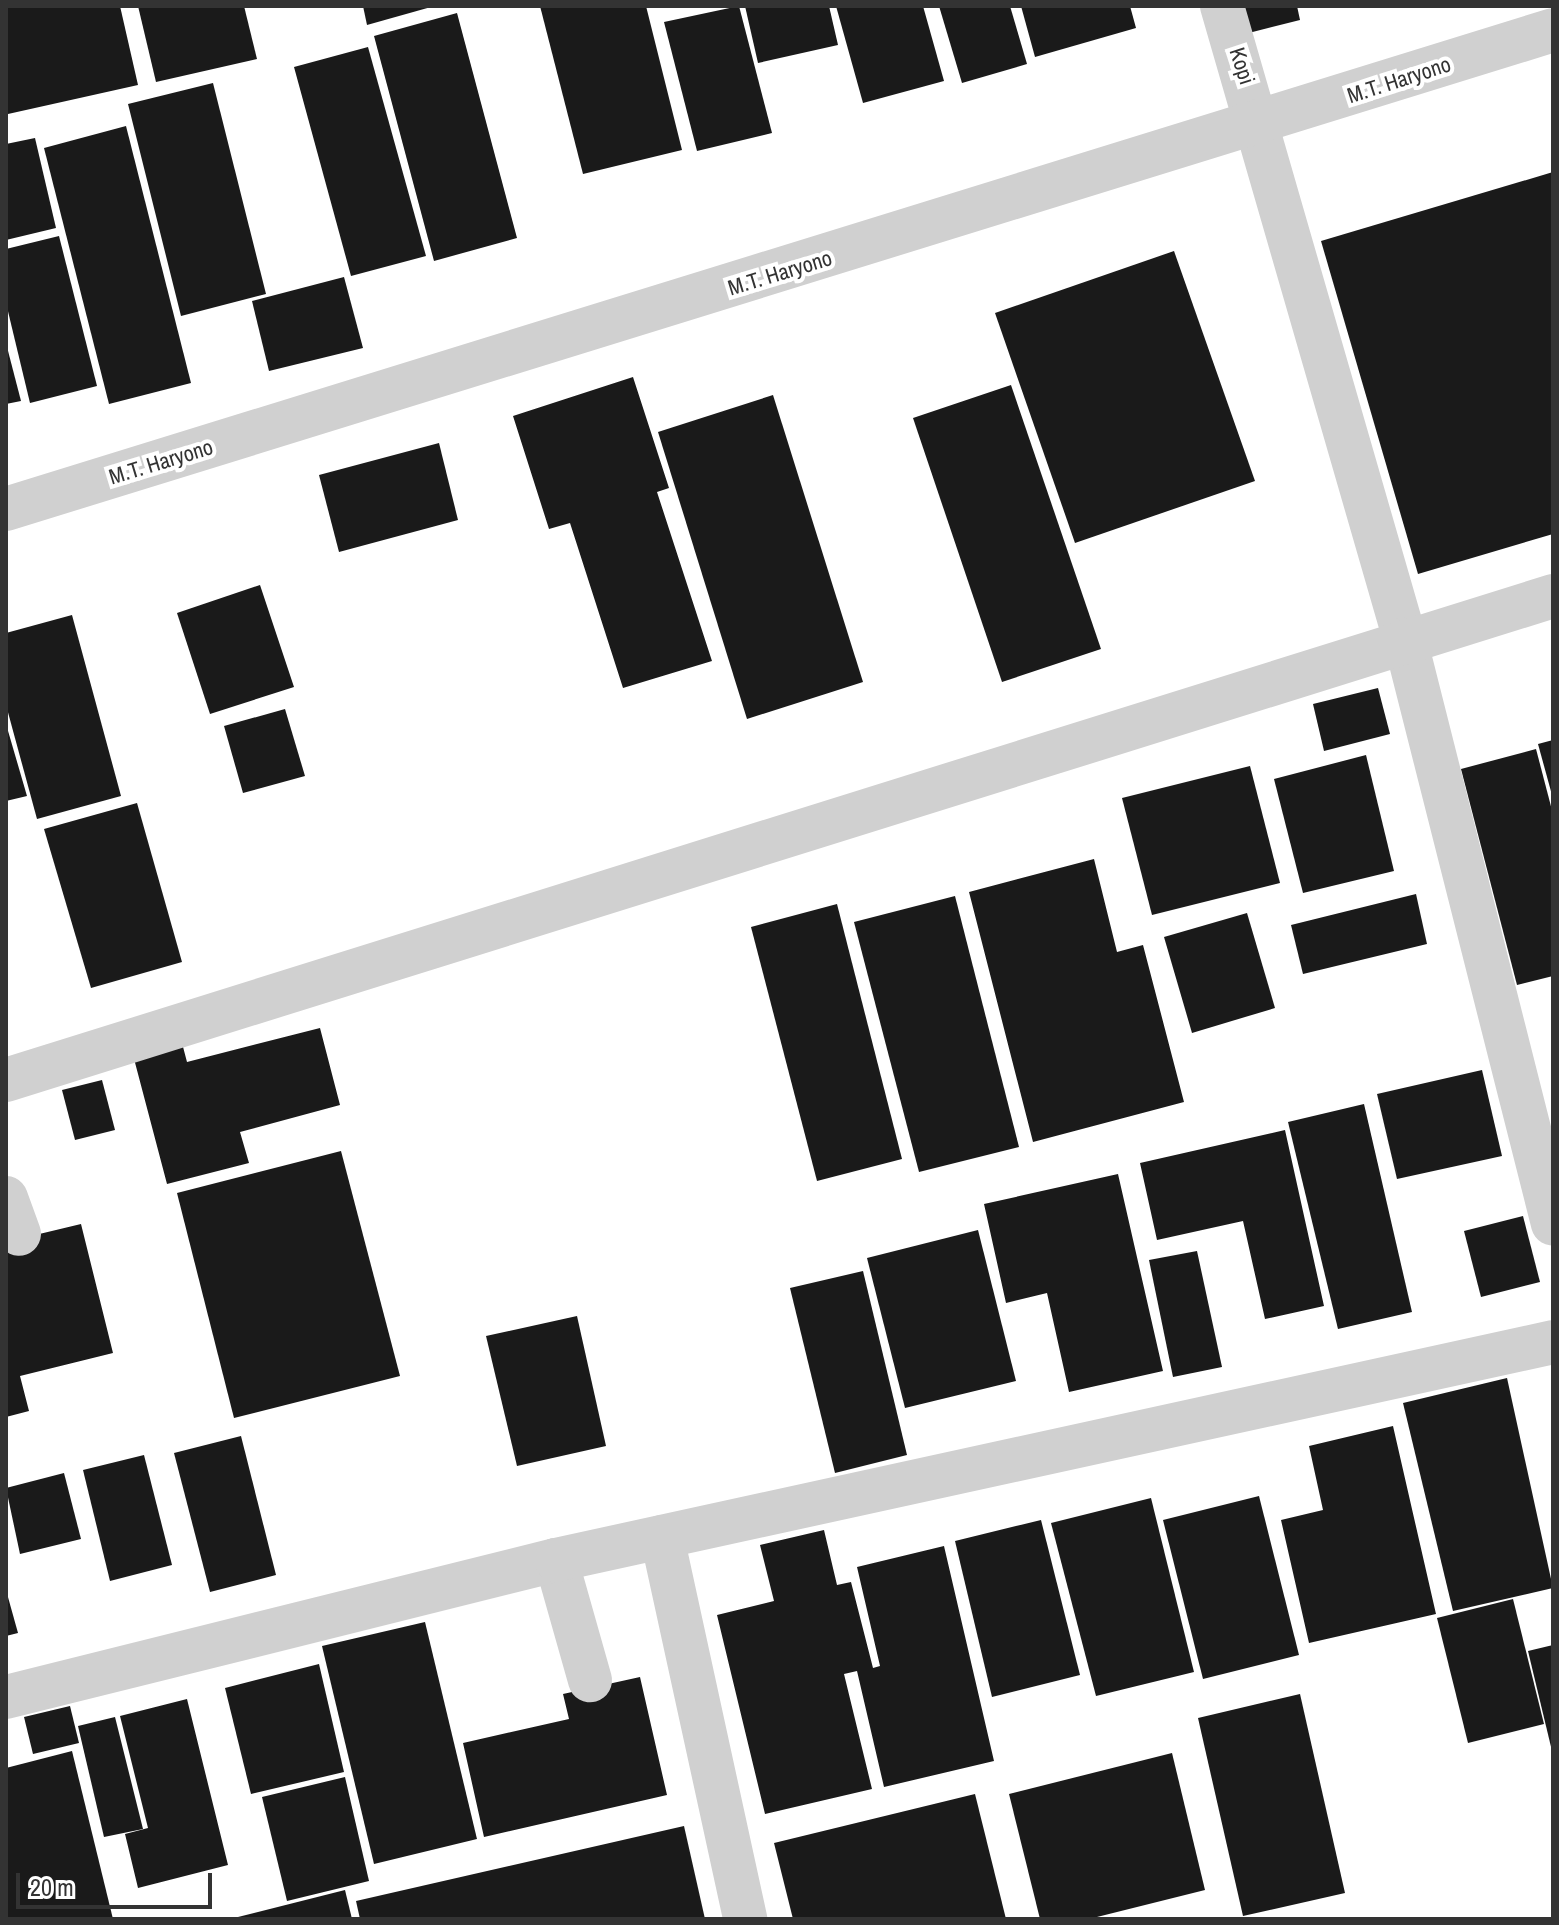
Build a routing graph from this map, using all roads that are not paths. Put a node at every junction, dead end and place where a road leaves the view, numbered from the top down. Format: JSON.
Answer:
{"nodes":[{"id":1,"x":1222,"y":6,"type":"edge"},
{"id":2,"x":1553,"y":30,"type":"edge"},
{"id":3,"x":1262,"y":126,"type":"junction"},
{"id":4,"x":6,"y":509,"type":"edge"},
{"id":5,"x":1553,"y":596,"type":"edge"},
{"id":6,"x":1405,"y":639,"type":"junction"},
{"id":7,"x":6,"y":1080,"type":"edge"},
{"id":8,"x":1553,"y":1224,"type":"edge"},
{"id":9,"x":1553,"y":1342,"type":"edge"},
{"id":10,"x":662,"y":1537,"type":"junction"},
{"id":11,"x":556,"y":1560,"type":"junction"},
{"id":12,"x":590,"y":1680,"type":"dead end"},
{"id":13,"x":6,"y":1697,"type":"edge"},
{"id":14,"x":745,"y":1919,"type":"edge"}],
"edges":[{"from":1,"to":3,"type":"street","name":"Kopi"},
{"from":2,"to":3,"type":"street","name":"M.T. Haryono"},
{"from":3,"to":4,"type":"street","name":"M.T. Haryono"},
{"from":3,"to":6,"type":"street","name":"Kopi"},
{"from":5,"to":6,"type":"street"},
{"from":6,"to":7,"type":"street"},
{"from":6,"to":8,"type":"street","name":"Kopi"},
{"from":9,"to":10,"type":"street"},
{"from":10,"to":11,"type":"street"},
{"from":10,"to":14,"type":"street"},
{"from":11,"to":12,"type":"street"},
{"from":11,"to":13,"type":"street"}]}
